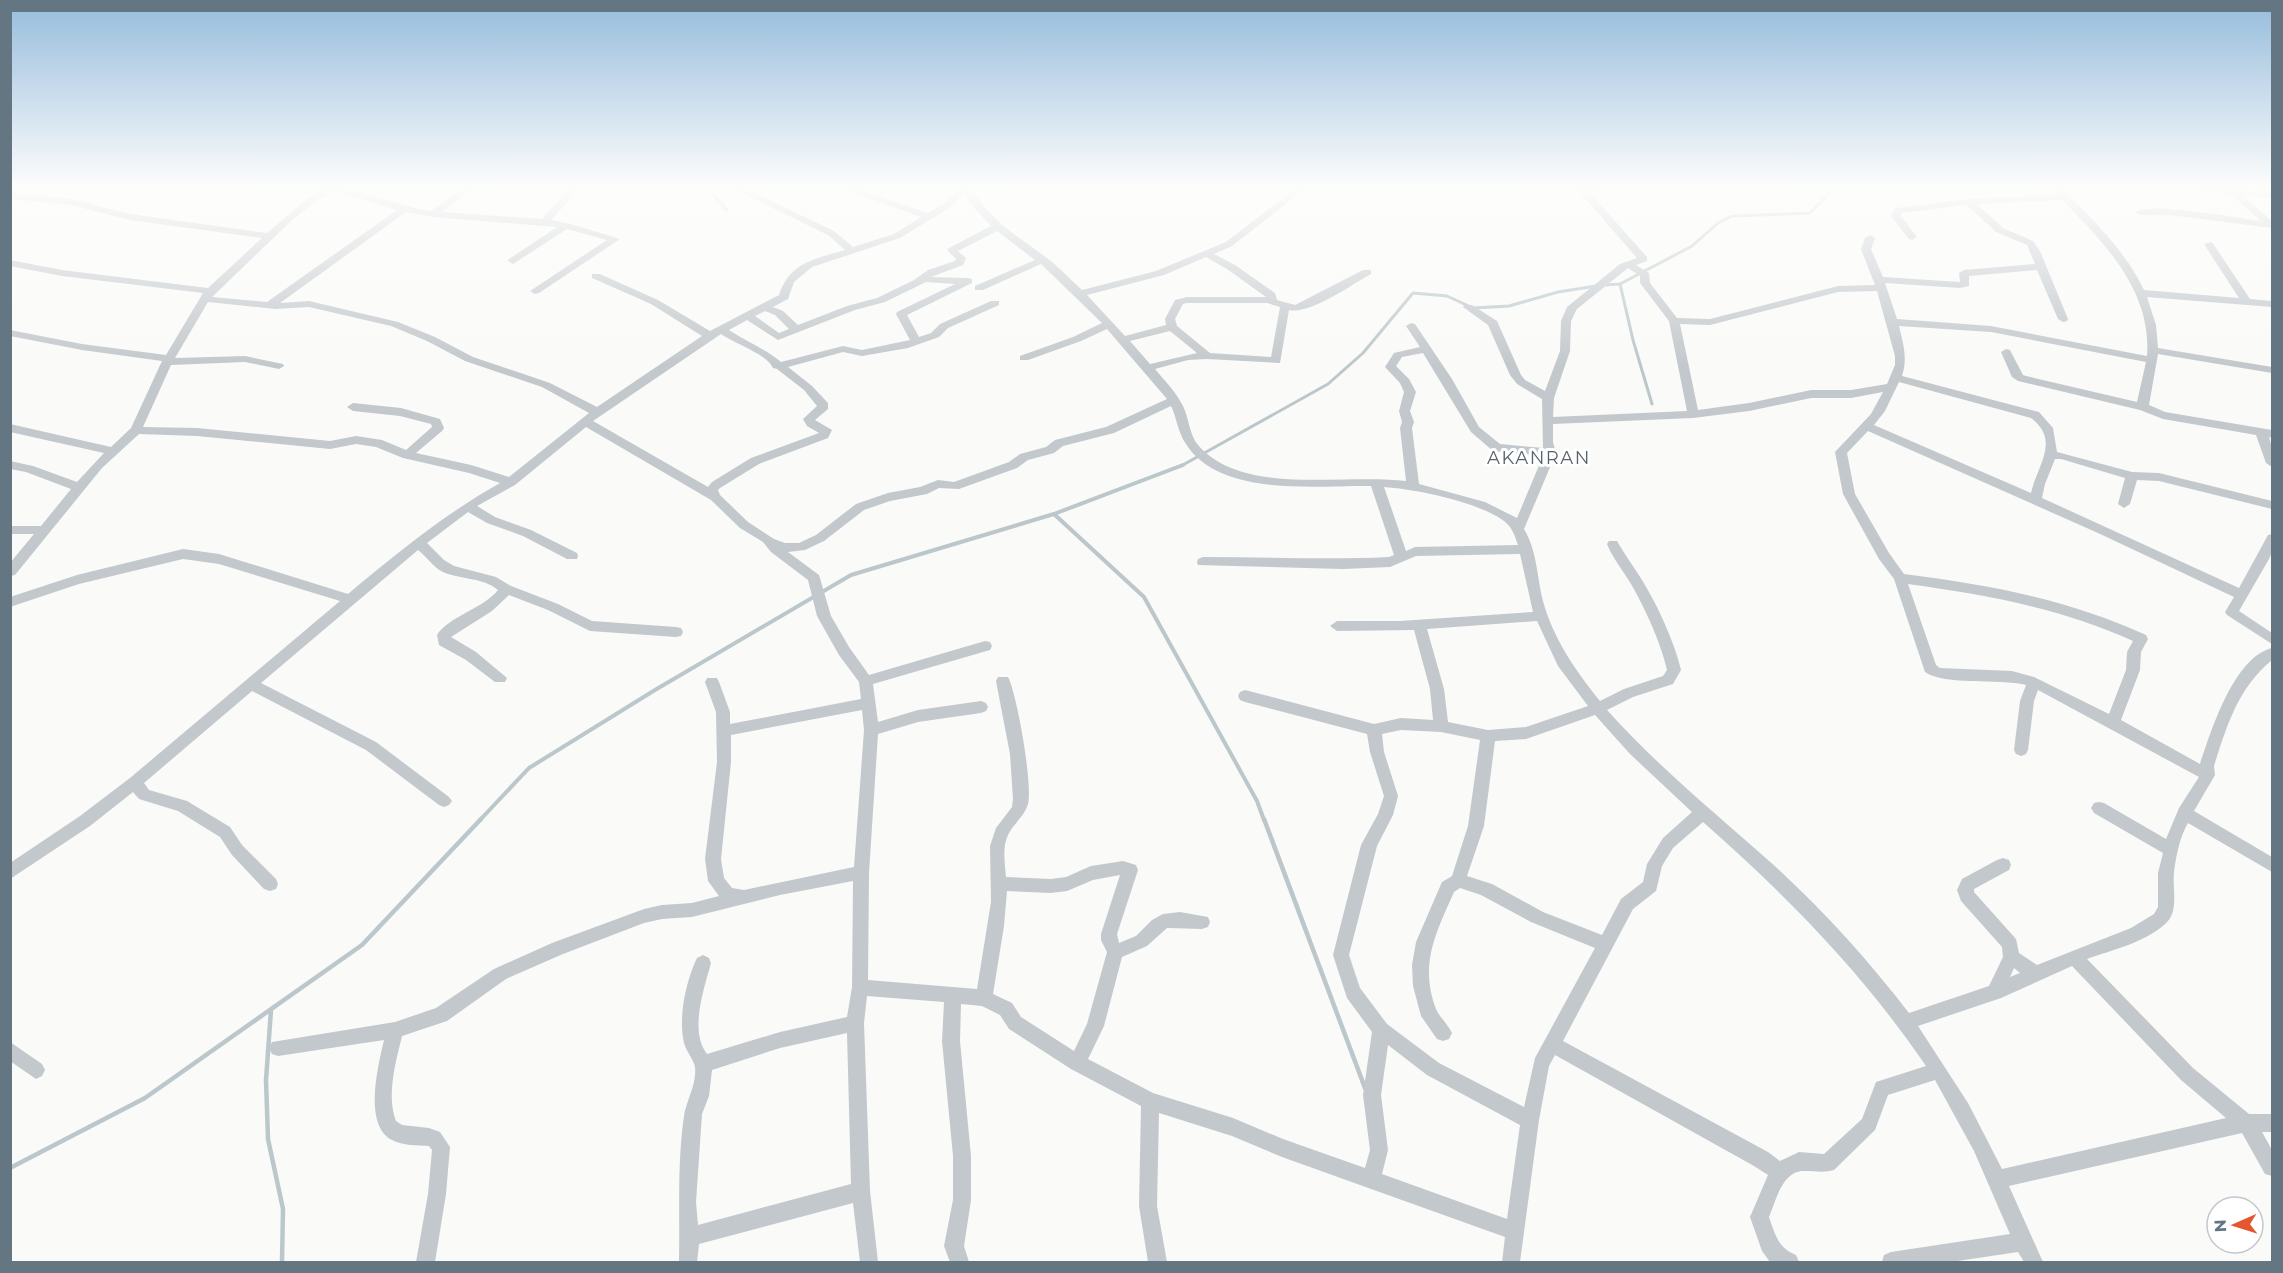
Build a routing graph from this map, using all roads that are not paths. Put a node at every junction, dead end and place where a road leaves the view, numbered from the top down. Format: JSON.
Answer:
{"nodes":[{"id":1,"x":256,"y":247,"type":"edge"},
{"id":2,"x":350,"y":247,"type":"edge"},
{"id":3,"x":534,"y":247,"type":"edge"},
{"id":4,"x":602,"y":247,"type":"edge"},
{"id":5,"x":849,"y":247,"type":"edge"},
{"id":6,"x":860,"y":247,"type":"edge"},
{"id":7,"x":957,"y":247,"type":"edge"},
{"id":8,"x":1025,"y":247,"type":"edge"},
{"id":9,"x":1222,"y":247,"type":"edge"},
{"id":10,"x":1635,"y":247,"type":"edge"},
{"id":11,"x":1867,"y":247,"type":"edge"},
{"id":12,"x":2033,"y":247,"type":"edge"},
{"id":13,"x":2112,"y":247,"type":"edge"},
{"id":14,"x":2211,"y":247,"type":"edge"},
{"id":15,"x":852,"y":250,"type":"junction"},
{"id":16,"x":1207,"y":254,"type":"junction"},
{"id":17,"x":1043,"y":260,"type":"junction"},
{"id":18,"x":513,"y":261,"type":"dead end"},
{"id":19,"x":10,"y":263,"type":"edge"},
{"id":20,"x":1628,"y":264,"type":"junction"},
{"id":21,"x":2040,"y":267,"type":"junction"},
{"id":22,"x":1367,"y":272,"type":"dead end"},
{"id":23,"x":596,"y":276,"type":"dead end"},
{"id":24,"x":915,"y":283,"type":"junction"},
{"id":25,"x":1881,"y":284,"type":"junction"},
{"id":26,"x":979,"y":288,"type":"dead end"},
{"id":27,"x":535,"y":291,"type":"dead end"},
{"id":28,"x":2140,"y":293,"type":"junction"},
{"id":29,"x":1078,"y":294,"type":"junction"},
{"id":30,"x":208,"y":295,"type":"junction"},
{"id":31,"x":1267,"y":300,"type":"junction"},
{"id":32,"x":2247,"y":302,"type":"junction"},
{"id":33,"x":995,"y":303,"type":"dead end"},
{"id":34,"x":2272,"y":304,"type":"edge"},
{"id":35,"x":270,"y":305,"type":"junction"},
{"id":36,"x":1284,"y":305,"type":"junction"},
{"id":37,"x":766,"y":308,"type":"junction"},
{"id":38,"x":1468,"y":308,"type":"dead end"},
{"id":39,"x":748,"y":316,"type":"junction"},
{"id":40,"x":2063,"y":320,"type":"dead end"},
{"id":41,"x":1674,"y":321,"type":"junction"},
{"id":42,"x":1891,"y":322,"type":"junction"},
{"id":43,"x":1107,"y":325,"type":"junction"},
{"id":44,"x":1411,"y":326,"type":"dead end"},
{"id":45,"x":1172,"y":327,"type":"junction"},
{"id":46,"x":721,"y":329,"type":"junction"},
{"id":47,"x":797,"y":330,"type":"junction"},
{"id":48,"x":10,"y":333,"type":"edge"},
{"id":49,"x":709,"y":336,"type":"junction"},
{"id":50,"x":1123,"y":340,"type":"junction"},
{"id":51,"x":916,"y":342,"type":"junction"},
{"id":52,"x":1426,"y":349,"type":"junction"},
{"id":53,"x":2006,"y":352,"type":"dead end"},
{"id":54,"x":1023,"y":354,"type":"dead end"},
{"id":55,"x":2152,"y":355,"type":"junction"},
{"id":56,"x":1207,"y":356,"type":"junction"},
{"id":57,"x":168,"y":361,"type":"junction"},
{"id":58,"x":279,"y":366,"type":"dead end"},
{"id":59,"x":777,"y":366,"type":"junction"},
{"id":60,"x":1147,"y":368,"type":"junction"},
{"id":61,"x":2272,"y":370,"type":"edge"},
{"id":62,"x":1892,"y":382,"type":"junction"},
{"id":63,"x":1548,"y":398,"type":"junction"},
{"id":64,"x":1174,"y":400,"type":"junction"},
{"id":65,"x":353,"y":407,"type":"dead end"},
{"id":66,"x":2143,"y":408,"type":"junction"},
{"id":67,"x":597,"y":412,"type":"junction"},
{"id":68,"x":1693,"y":414,"type":"junction"},
{"id":69,"x":1547,"y":421,"type":"junction"},
{"id":70,"x":585,"y":422,"type":"junction"},
{"id":71,"x":1868,"y":426,"type":"junction"},
{"id":72,"x":10,"y":428,"type":"edge"},
{"id":73,"x":136,"y":430,"type":"junction"},
{"id":74,"x":2267,"y":433,"type":"edge"},
{"id":75,"x":113,"y":451,"type":"junction"},
{"id":76,"x":1550,"y":453,"type":"junction"},
{"id":77,"x":407,"y":455,"type":"junction"},
{"id":78,"x":2051,"y":456,"type":"junction"},
{"id":79,"x":2272,"y":463,"type":"edge"},
{"id":80,"x":10,"y":465,"type":"edge"},
{"id":81,"x":2132,"y":477,"type":"junction"},
{"id":82,"x":511,"y":482,"type":"junction"},
{"id":83,"x":1376,"y":482,"type":"junction"},
{"id":84,"x":1413,"y":486,"type":"junction"},
{"id":85,"x":80,"y":488,"type":"junction"},
{"id":86,"x":715,"y":497,"type":"junction"},
{"id":87,"x":2036,"y":499,"type":"junction"},
{"id":88,"x":2124,"y":504,"type":"dead end"},
{"id":89,"x":2272,"y":505,"type":"edge"},
{"id":90,"x":468,"y":506,"type":"junction"},
{"id":91,"x":1519,"y":527,"type":"junction"},
{"id":92,"x":10,"y":530,"type":"edge"},
{"id":93,"x":45,"y":530,"type":"junction"},
{"id":94,"x":2272,"y":538,"type":"edge"},
{"id":95,"x":766,"y":539,"type":"junction"},
{"id":96,"x":417,"y":544,"type":"junction"},
{"id":97,"x":1613,"y":544,"type":"dead end"},
{"id":98,"x":1525,"y":549,"type":"junction"},
{"id":99,"x":572,"y":556,"type":"dead end"},
{"id":100,"x":1401,"y":556,"type":"junction"},
{"id":101,"x":1203,"y":562,"type":"dead end"},
{"id":102,"x":10,"y":572,"type":"edge"},
{"id":103,"x":1900,"y":578,"type":"junction"},
{"id":104,"x":506,"y":589,"type":"junction"},
{"id":105,"x":2242,"y":595,"type":"junction"},
{"id":106,"x":348,"y":599,"type":"junction"},
{"id":107,"x":10,"y":602,"type":"edge"},
{"id":108,"x":1543,"y":616,"type":"junction"},
{"id":109,"x":1419,"y":624,"type":"junction"},
{"id":110,"x":1337,"y":627,"type":"dead end"},
{"id":111,"x":676,"y":632,"type":"dead end"},
{"id":112,"x":2272,"y":639,"type":"edge"},
{"id":113,"x":985,"y":646,"type":"dead end"},
{"id":114,"x":2272,"y":653,"type":"edge"},
{"id":115,"x":500,"y":678,"type":"dead end"},
{"id":116,"x":866,"y":681,"type":"junction"},
{"id":117,"x":1003,"y":681,"type":"dead end"},
{"id":118,"x":712,"y":682,"type":"dead end"},
{"id":119,"x":2034,"y":682,"type":"junction"},
{"id":120,"x":251,"y":684,"type":"junction"},
{"id":121,"x":1245,"y":696,"type":"dead end"},
{"id":122,"x":869,"y":703,"type":"junction"},
{"id":123,"x":981,"y":707,"type":"dead end"},
{"id":124,"x":1596,"y":709,"type":"junction"},
{"id":125,"x":2114,"y":722,"type":"junction"},
{"id":126,"x":1441,"y":726,"type":"junction"},
{"id":127,"x":871,"y":730,"type":"junction"},
{"id":128,"x":1374,"y":730,"type":"junction"},
{"id":129,"x":724,"y":732,"type":"junction"},
{"id":130,"x":1488,"y":736,"type":"junction"},
{"id":131,"x":2021,"y":750,"type":"dead end"},
{"id":132,"x":2208,"y":775,"type":"junction"},
{"id":133,"x":135,"y":782,"type":"junction"},
{"id":134,"x":444,"y":801,"type":"dead end"},
{"id":135,"x":2099,"y":808,"type":"dead end"},
{"id":136,"x":1703,"y":812,"type":"junction"},
{"id":137,"x":2184,"y":813,"type":"junction"},
{"id":138,"x":2170,"y":849,"type":"junction"},
{"id":139,"x":2003,"y":865,"type":"dead end"},
{"id":140,"x":2272,"y":865,"type":"edge"},
{"id":141,"x":10,"y":872,"type":"edge"},
{"id":142,"x":861,"y":873,"type":"junction"},
{"id":143,"x":1458,"y":880,"type":"junction"},
{"id":144,"x":998,"y":883,"type":"junction"},
{"id":145,"x":270,"y":884,"type":"dead end"},
{"id":146,"x":747,"y":897,"type":"junction"},
{"id":147,"x":1202,"y":922,"type":"dead end"},
{"id":148,"x":1604,"y":944,"type":"junction"},
{"id":149,"x":1115,"y":952,"type":"junction"},
{"id":150,"x":2011,"y":957,"type":"junction"},
{"id":151,"x":2074,"y":957,"type":"junction"},
{"id":152,"x":703,"y":963,"type":"dead end"},
{"id":153,"x":2036,"y":974,"type":"junction"},
{"id":154,"x":860,"y":987,"type":"junction"},
{"id":155,"x":1995,"y":992,"type":"junction"},
{"id":156,"x":953,"y":994,"type":"junction"},
{"id":157,"x":984,"y":998,"type":"junction"},
{"id":158,"x":1906,"y":1022,"type":"junction"},
{"id":159,"x":855,"y":1023,"type":"junction"},
{"id":160,"x":395,"y":1030,"type":"junction"},
{"id":161,"x":1381,"y":1030,"type":"junction"},
{"id":162,"x":1443,"y":1033,"type":"dead end"},
{"id":163,"x":1551,"y":1044,"type":"junction"},
{"id":164,"x":278,"y":1048,"type":"dead end"},
{"id":165,"x":10,"y":1050,"type":"edge"},
{"id":166,"x":1077,"y":1063,"type":"junction"},
{"id":167,"x":704,"y":1064,"type":"junction"},
{"id":168,"x":36,"y":1070,"type":"dead end"},
{"id":169,"x":1937,"y":1071,"type":"junction"},
{"id":170,"x":1150,"y":1101,"type":"junction"},
{"id":171,"x":1530,"y":1120,"type":"junction"},
{"id":172,"x":2246,"y":1123,"type":"junction"},
{"id":173,"x":2272,"y":1123,"type":"edge"},
{"id":174,"x":2272,"y":1167,"type":"edge"},
{"id":175,"x":1779,"y":1172,"type":"junction"},
{"id":176,"x":1371,"y":1179,"type":"junction"},
{"id":177,"x":1997,"y":1179,"type":"junction"},
{"id":178,"x":861,"y":1191,"type":"junction"},
{"id":179,"x":1516,"y":1232,"type":"junction"},
{"id":180,"x":690,"y":1236,"type":"junction"},
{"id":181,"x":2022,"y":1242,"type":"junction"},
{"id":182,"x":425,"y":1263,"type":"edge"},
{"id":183,"x":688,"y":1263,"type":"edge"},
{"id":184,"x":868,"y":1263,"type":"edge"},
{"id":185,"x":958,"y":1263,"type":"edge"},
{"id":186,"x":1158,"y":1263,"type":"edge"},
{"id":187,"x":1511,"y":1263,"type":"edge"},
{"id":188,"x":1789,"y":1263,"type":"edge"},
{"id":189,"x":1892,"y":1263,"type":"edge"},
{"id":190,"x":2034,"y":1263,"type":"edge"}],
"edges":[{"from":1,"to":30,"type":"street"},
{"from":2,"to":35,"type":"street"},
{"from":3,"to":18,"type":"street"},
{"from":4,"to":27,"type":"street"},
{"from":5,"to":15,"type":"street"},
{"from":6,"to":15,"type":"street"},
{"from":7,"to":24,"type":"street"},
{"from":8,"to":17,"type":"street"},
{"from":9,"to":16,"type":"street"},
{"from":10,"to":20,"type":"street"},
{"from":11,"to":25,"type":"street"},
{"from":12,"to":21,"type":"street"},
{"from":13,"to":28,"type":"street"},
{"from":14,"to":32,"type":"street"},
{"from":15,"to":37,"type":"street"},
{"from":16,"to":29,"type":"street"},
{"from":16,"to":31,"type":"street"},
{"from":17,"to":26,"type":"street"},
{"from":17,"to":29,"type":"street"},
{"from":19,"to":30,"type":"street"},
{"from":20,"to":41,"type":"street"},
{"from":20,"to":63,"type":"street"},
{"from":21,"to":25,"type":"street"},
{"from":21,"to":40,"type":"street"},
{"from":22,"to":36,"type":"street"},
{"from":23,"to":49,"type":"street"},
{"from":24,"to":47,"type":"street"},
{"from":24,"to":51,"type":"street"},
{"from":25,"to":41,"type":"street"},
{"from":25,"to":42,"type":"street"},
{"from":28,"to":32,"type":"street"},
{"from":28,"to":55,"type":"street"},
{"from":29,"to":43,"type":"street"},
{"from":30,"to":35,"type":"street"},
{"from":30,"to":57,"type":"street"},
{"from":31,"to":36,"type":"street"},
{"from":31,"to":45,"type":"street"},
{"from":32,"to":34,"type":"street"},
{"from":33,"to":51,"type":"street"},
{"from":35,"to":67,"type":"street"},
{"from":36,"to":56,"type":"street"},
{"from":37,"to":39,"type":"street"},
{"from":37,"to":47,"type":"street"},
{"from":38,"to":63,"type":"street"},
{"from":39,"to":46,"type":"street"},
{"from":39,"to":47,"type":"street"},
{"from":41,"to":68,"type":"street"},
{"from":42,"to":55,"type":"street"},
{"from":42,"to":62,"type":"street"},
{"from":43,"to":50,"type":"street"},
{"from":43,"to":54,"type":"street"},
{"from":44,"to":52,"type":"street"},
{"from":45,"to":50,"type":"street"},
{"from":45,"to":56,"type":"street"},
{"from":46,"to":49,"type":"street"},
{"from":46,"to":59,"type":"street"},
{"from":48,"to":57,"type":"street"},
{"from":49,"to":67,"type":"street"},
{"from":50,"to":60,"type":"street"},
{"from":51,"to":59,"type":"street"},
{"from":52,"to":76,"type":"street"},
{"from":52,"to":84,"type":"street"},
{"from":53,"to":66,"type":"street"},
{"from":55,"to":61,"type":"street"},
{"from":55,"to":66,"type":"street"},
{"from":56,"to":60,"type":"street"},
{"from":57,"to":58,"type":"street"},
{"from":57,"to":73,"type":"street"},
{"from":59,"to":86,"type":"street"},
{"from":60,"to":64,"type":"street"},
{"from":62,"to":68,"type":"street"},
{"from":62,"to":71,"type":"street"},
{"from":62,"to":78,"type":"street"},
{"from":63,"to":69,"type":"street"},
{"from":64,"to":83,"type":"street"},
{"from":64,"to":95,"type":"street"},
{"from":65,"to":77,"type":"street"},
{"from":66,"to":74,"type":"street"},
{"from":67,"to":70,"type":"street"},
{"from":68,"to":69,"type":"street"},
{"from":69,"to":76,"type":"street"},
{"from":70,"to":82,"type":"street"},
{"from":70,"to":86,"type":"street"},
{"from":71,"to":87,"type":"street"},
{"from":71,"to":103,"type":"street"},
{"from":72,"to":75,"type":"street"},
{"from":73,"to":75,"type":"street"},
{"from":73,"to":77,"type":"street"},
{"from":74,"to":79,"type":"street"},
{"from":75,"to":85,"type":"street"},
{"from":76,"to":91,"type":"street"},
{"from":77,"to":82,"type":"street"},
{"from":78,"to":81,"type":"street"},
{"from":78,"to":87,"type":"street"},
{"from":80,"to":85,"type":"street"},
{"from":81,"to":88,"type":"street"},
{"from":81,"to":89,"type":"street"},
{"from":82,"to":90,"type":"street"},
{"from":83,"to":84,"type":"street"},
{"from":83,"to":100,"type":"street"},
{"from":84,"to":91,"type":"street"},
{"from":85,"to":93,"type":"street"},
{"from":86,"to":95,"type":"street"},
{"from":87,"to":105,"type":"street"},
{"from":90,"to":96,"type":"street"},
{"from":90,"to":99,"type":"street"},
{"from":91,"to":98,"type":"street"},
{"from":92,"to":93,"type":"street"},
{"from":93,"to":102,"type":"street"},
{"from":94,"to":105,"type":"street"},
{"from":95,"to":116,"type":"street"},
{"from":96,"to":104,"type":"street"},
{"from":96,"to":106,"type":"street"},
{"from":97,"to":124,"type":"street"},
{"from":98,"to":100,"type":"street"},
{"from":98,"to":108,"type":"street"},
{"from":100,"to":101,"type":"street"},
{"from":103,"to":119,"type":"street"},
{"from":103,"to":125,"type":"street"},
{"from":104,"to":111,"type":"street"},
{"from":104,"to":115,"type":"street"},
{"from":105,"to":112,"type":"street"},
{"from":106,"to":107,"type":"street"},
{"from":106,"to":120,"type":"street"},
{"from":108,"to":109,"type":"street"},
{"from":108,"to":124,"type":"street"},
{"from":109,"to":110,"type":"street"},
{"from":109,"to":126,"type":"street"},
{"from":113,"to":116,"type":"street"},
{"from":114,"to":132,"type":"street"},
{"from":116,"to":122,"type":"street"},
{"from":117,"to":144,"type":"street"},
{"from":118,"to":129,"type":"street"},
{"from":119,"to":125,"type":"street"},
{"from":119,"to":131,"type":"street"},
{"from":120,"to":133,"type":"street"},
{"from":120,"to":134,"type":"street"},
{"from":121,"to":128,"type":"street"},
{"from":122,"to":127,"type":"street"},
{"from":122,"to":129,"type":"street"},
{"from":123,"to":127,"type":"street"},
{"from":124,"to":130,"type":"street"},
{"from":124,"to":136,"type":"street"},
{"from":125,"to":132,"type":"street"},
{"from":126,"to":128,"type":"street"},
{"from":126,"to":130,"type":"street"},
{"from":127,"to":142,"type":"street"},
{"from":128,"to":161,"type":"street"},
{"from":129,"to":146,"type":"street"},
{"from":130,"to":143,"type":"street"},
{"from":132,"to":137,"type":"street"},
{"from":133,"to":141,"type":"street"},
{"from":133,"to":145,"type":"street"},
{"from":135,"to":138,"type":"street"},
{"from":136,"to":148,"type":"street"},
{"from":136,"to":158,"type":"street"},
{"from":137,"to":138,"type":"street"},
{"from":137,"to":140,"type":"street"},
{"from":138,"to":151,"type":"street"},
{"from":139,"to":150,"type":"street"},
{"from":142,"to":146,"type":"street"},
{"from":142,"to":154,"type":"street"},
{"from":143,"to":148,"type":"street"},
{"from":143,"to":162,"type":"street"},
{"from":144,"to":149,"type":"street"},
{"from":144,"to":157,"type":"street"},
{"from":146,"to":160,"type":"street"},
{"from":147,"to":149,"type":"street"},
{"from":148,"to":163,"type":"street"},
{"from":149,"to":166,"type":"street"},
{"from":150,"to":153,"type":"street"},
{"from":150,"to":155,"type":"street"},
{"from":151,"to":153,"type":"street"},
{"from":151,"to":172,"type":"street"},
{"from":152,"to":167,"type":"street"},
{"from":153,"to":155,"type":"street"},
{"from":154,"to":156,"type":"street"},
{"from":154,"to":159,"type":"street"},
{"from":155,"to":158,"type":"street"},
{"from":156,"to":157,"type":"street"},
{"from":156,"to":185,"type":"street"},
{"from":157,"to":166,"type":"street"},
{"from":158,"to":169,"type":"street"},
{"from":159,"to":167,"type":"street"},
{"from":159,"to":178,"type":"street"},
{"from":160,"to":164,"type":"street"},
{"from":160,"to":182,"type":"street"},
{"from":161,"to":171,"type":"street"},
{"from":161,"to":176,"type":"street"},
{"from":163,"to":171,"type":"street"},
{"from":163,"to":175,"type":"street"},
{"from":165,"to":168,"type":"street"},
{"from":166,"to":170,"type":"street"},
{"from":167,"to":180,"type":"street"},
{"from":169,"to":175,"type":"street"},
{"from":169,"to":177,"type":"street"},
{"from":170,"to":176,"type":"street"},
{"from":170,"to":186,"type":"street"},
{"from":171,"to":179,"type":"street"},
{"from":172,"to":173,"type":"street"},
{"from":172,"to":174,"type":"street"},
{"from":172,"to":177,"type":"street"},
{"from":175,"to":188,"type":"street"},
{"from":176,"to":179,"type":"street"},
{"from":177,"to":181,"type":"street"},
{"from":178,"to":180,"type":"street"},
{"from":178,"to":184,"type":"street"},
{"from":179,"to":187,"type":"street"},
{"from":180,"to":183,"type":"street"},
{"from":181,"to":189,"type":"street"},
{"from":181,"to":190,"type":"street"}]}
